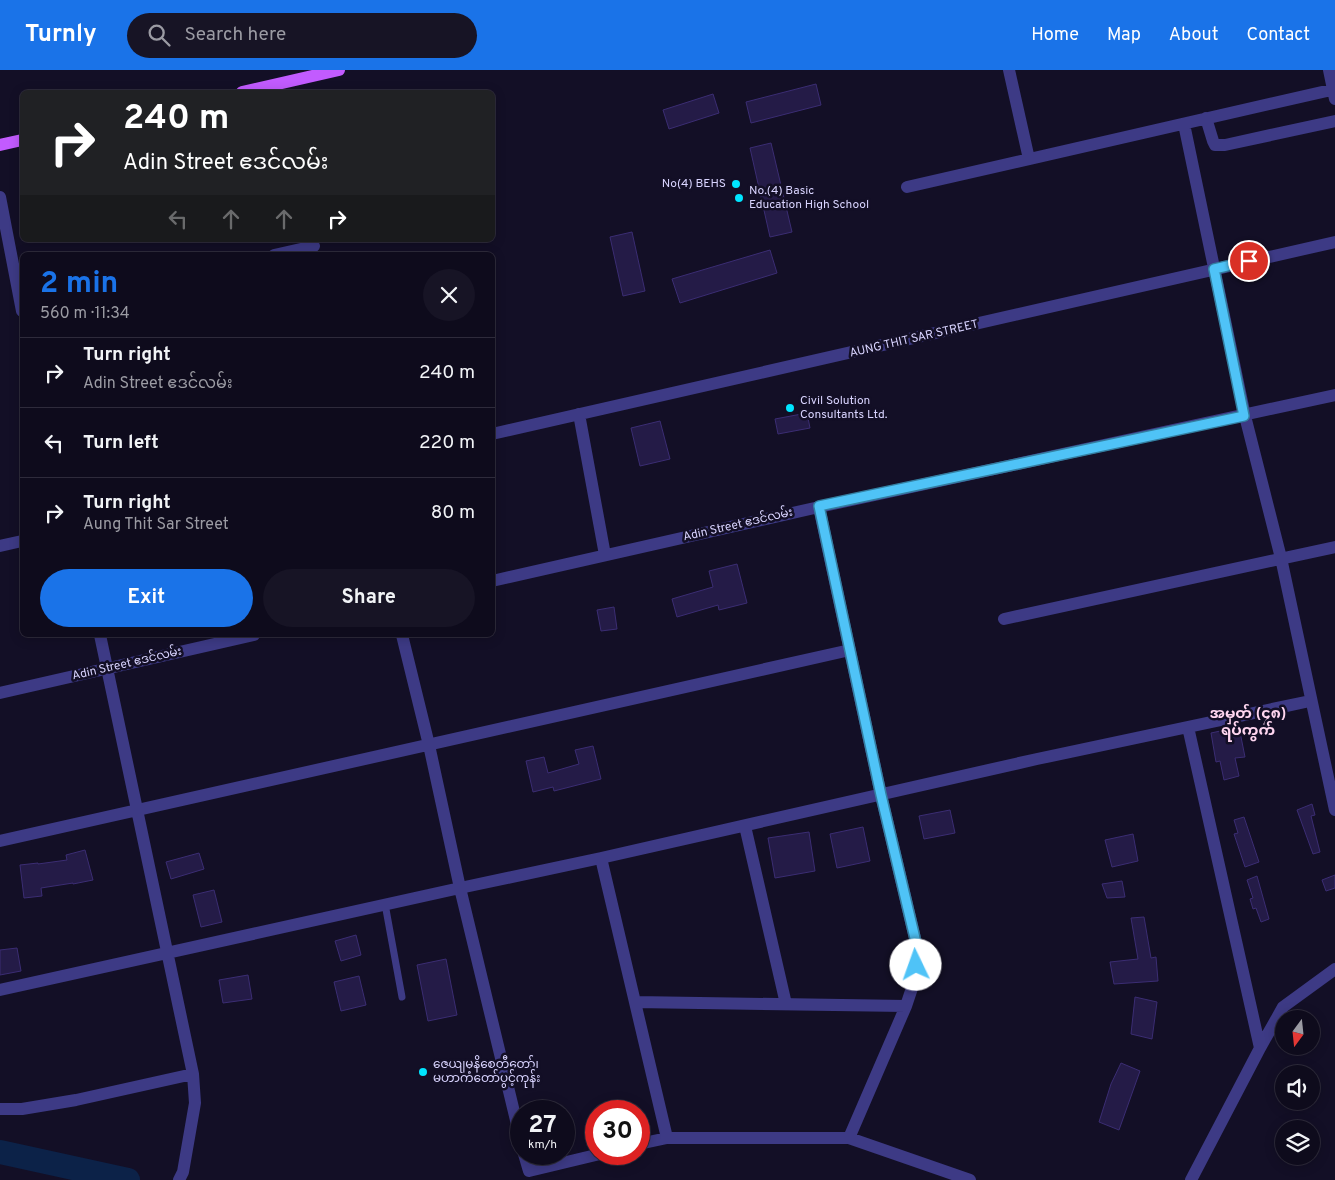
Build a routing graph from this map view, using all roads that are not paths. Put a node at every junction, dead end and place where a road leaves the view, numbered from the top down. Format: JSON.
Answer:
{"nodes":[{"id":1,"x":339,"y":70,"type":"edge"},
{"id":2,"x":1008,"y":70,"type":"edge"},
{"id":3,"x":1328,"y":70,"type":"edge"},
{"id":4,"x":305,"y":74,"type":"edge"},
{"id":5,"x":280,"y":88,"type":"edge"},
{"id":6,"x":261,"y":90,"type":"edge"},
{"id":7,"x":1334,"y":93,"type":"edge"},
{"id":8,"x":1206,"y":118,"type":"junction"},
{"id":9,"x":1335,"y":121,"type":"edge"},
{"id":10,"x":1184,"y":124,"type":"junction"},
{"id":11,"x":20,"y":140,"type":"edge"},
{"id":12,"x":0,"y":145,"type":"edge"},
{"id":13,"x":1029,"y":158,"type":"junction"},
{"id":14,"x":907,"y":187,"type":"dead end"},
{"id":15,"x":0,"y":197,"type":"edge"},
{"id":16,"x":1335,"y":242,"type":"edge"},
{"id":17,"x":314,"y":247,"type":"edge"},
{"id":18,"x":289,"y":252,"type":"edge"},
{"id":19,"x":1214,"y":269,"type":"junction"},
{"id":20,"x":20,"y":301,"type":"edge"},
{"id":21,"x":1335,"y":395,"type":"edge"},
{"id":22,"x":579,"y":414,"type":"junction"},
{"id":23,"x":1244,"y":416,"type":"junction"},
{"id":24,"x":495,"y":433,"type":"edge"},
{"id":25,"x":819,"y":506,"type":"junction"},
{"id":26,"x":20,"y":541,"type":"edge"},
{"id":27,"x":0,"y":546,"type":"edge"},
{"id":28,"x":1335,"y":547,"type":"edge"},
{"id":29,"x":605,"y":555,"type":"junction"},
{"id":30,"x":1281,"y":558,"type":"junction"},
{"id":31,"x":495,"y":580,"type":"edge"},
{"id":32,"x":1004,"y":619,"type":"dead end"},
{"id":33,"x":100,"y":637,"type":"edge"},
{"id":34,"x":245,"y":637,"type":"edge"},
{"id":35,"x":402,"y":637,"type":"edge"},
{"id":36,"x":850,"y":650,"type":"junction"},
{"id":37,"x":108,"y":668,"type":"junction"},
{"id":38,"x":0,"y":693,"type":"edge"},
{"id":39,"x":1310,"y":701,"type":"junction"},
{"id":40,"x":1188,"y":727,"type":"junction"},
{"id":41,"x":428,"y":745,"type":"junction"},
{"id":42,"x":881,"y":795,"type":"junction"},
{"id":43,"x":1335,"y":810,"type":"edge"},
{"id":44,"x":136,"y":811,"type":"junction"},
{"id":45,"x":745,"y":826,"type":"junction"},
{"id":46,"x":0,"y":841,"type":"edge"},
{"id":47,"x":601,"y":858,"type":"junction"},
{"id":48,"x":460,"y":888,"type":"junction"},
{"id":49,"x":386,"y":904,"type":"junction"},
{"id":50,"x":168,"y":952,"type":"junction"},
{"id":51,"x":1335,"y":970,"type":"edge"},
{"id":52,"x":0,"y":990,"type":"edge"},
{"id":53,"x":402,"y":998,"type":"dead end"},
{"id":54,"x":635,"y":1002,"type":"junction"},
{"id":55,"x":786,"y":1004,"type":"junction"},
{"id":56,"x":906,"y":1006,"type":"junction"},
{"id":57,"x":1260,"y":1048,"type":"junction"},
{"id":58,"x":193,"y":1074,"type":"junction"},
{"id":59,"x":511,"y":1100,"type":"edge"},
{"id":60,"x":0,"y":1109,"type":"edge"},
{"id":61,"x":667,"y":1138,"type":"junction"},
{"id":62,"x":849,"y":1138,"type":"junction"},
{"id":63,"x":650,"y":1142,"type":"edge"},
{"id":64,"x":527,"y":1165,"type":"edge"},
{"id":65,"x":553,"y":1165,"type":"edge"},
{"id":66,"x":181,"y":1176,"type":"edge"},
{"id":67,"x":970,"y":1180,"type":"edge"},
{"id":68,"x":1191,"y":1180,"type":"edge"}],
"edges":[{"from":1,"to":4,"type":"main road"},
{"from":2,"to":13,"type":"street"},
{"from":3,"to":7,"type":"street"},
{"from":4,"to":5,"type":"main road"},
{"from":5,"to":6,"type":"main road"},
{"from":7,"to":8,"type":"street"},
{"from":8,"to":9,"type":"street"},
{"from":8,"to":10,"type":"street"},
{"from":10,"to":13,"type":"street"},
{"from":10,"to":19,"type":"street"},
{"from":11,"to":12,"type":"main road"},
{"from":13,"to":14,"type":"street"},
{"from":15,"to":20,"type":"street"},
{"from":16,"to":19,"type":"street","name":"AUNG THIT SAR STREET"},
{"from":17,"to":18,"type":"street"},
{"from":19,"to":22,"type":"street","name":"AUNG THIT SAR STREET"},
{"from":19,"to":23,"type":"street"},
{"from":21,"to":23,"type":"street","name":"Adin Street ဧဒင်လမ်း"},
{"from":22,"to":24,"type":"street","name":"AUNG THIT SAR STREET"},
{"from":22,"to":29,"type":"street"},
{"from":23,"to":25,"type":"street","name":"Adin Street ဧဒင်လမ်း"},
{"from":23,"to":30,"type":"street"},
{"from":25,"to":29,"type":"street","name":"Adin Street ဧဒင်လမ်း"},
{"from":25,"to":36,"type":"street"},
{"from":26,"to":27,"type":"street"},
{"from":28,"to":30,"type":"street"},
{"from":29,"to":31,"type":"street","name":"Adin Street ဧဒင်လမ်း"},
{"from":30,"to":32,"type":"street"},
{"from":30,"to":39,"type":"street"},
{"from":33,"to":37,"type":"street"},
{"from":34,"to":37,"type":"street","name":"Adin Street ဧဒင်လမ်း"},
{"from":35,"to":41,"type":"street"},
{"from":36,"to":41,"type":"street"},
{"from":36,"to":42,"type":"street"},
{"from":37,"to":38,"type":"street","name":"Adin Street ဧဒင်လမ်း"},
{"from":37,"to":44,"type":"street"},
{"from":39,"to":40,"type":"street"},
{"from":39,"to":43,"type":"street"},
{"from":40,"to":42,"type":"street"},
{"from":40,"to":57,"type":"street"},
{"from":41,"to":44,"type":"street"},
{"from":41,"to":48,"type":"street"},
{"from":42,"to":45,"type":"street"},
{"from":42,"to":56,"type":"street"},
{"from":44,"to":46,"type":"street"},
{"from":44,"to":50,"type":"street"},
{"from":45,"to":47,"type":"street"},
{"from":45,"to":55,"type":"street"},
{"from":47,"to":48,"type":"street"},
{"from":47,"to":54,"type":"street"},
{"from":48,"to":49,"type":"street"},
{"from":48,"to":59,"type":"street"},
{"from":49,"to":50,"type":"street"},
{"from":49,"to":53,"type":"lane"},
{"from":50,"to":52,"type":"street"},
{"from":50,"to":58,"type":"street"},
{"from":51,"to":57,"type":"street"},
{"from":54,"to":55,"type":"street"},
{"from":54,"to":61,"type":"street"},
{"from":55,"to":56,"type":"street"},
{"from":56,"to":62,"type":"street"},
{"from":57,"to":68,"type":"street"},
{"from":58,"to":60,"type":"street"},
{"from":58,"to":66,"type":"street"},
{"from":61,"to":62,"type":"street"},
{"from":61,"to":63,"type":"street"},
{"from":62,"to":67,"type":"street"},
{"from":64,"to":65,"type":"street"}]}
